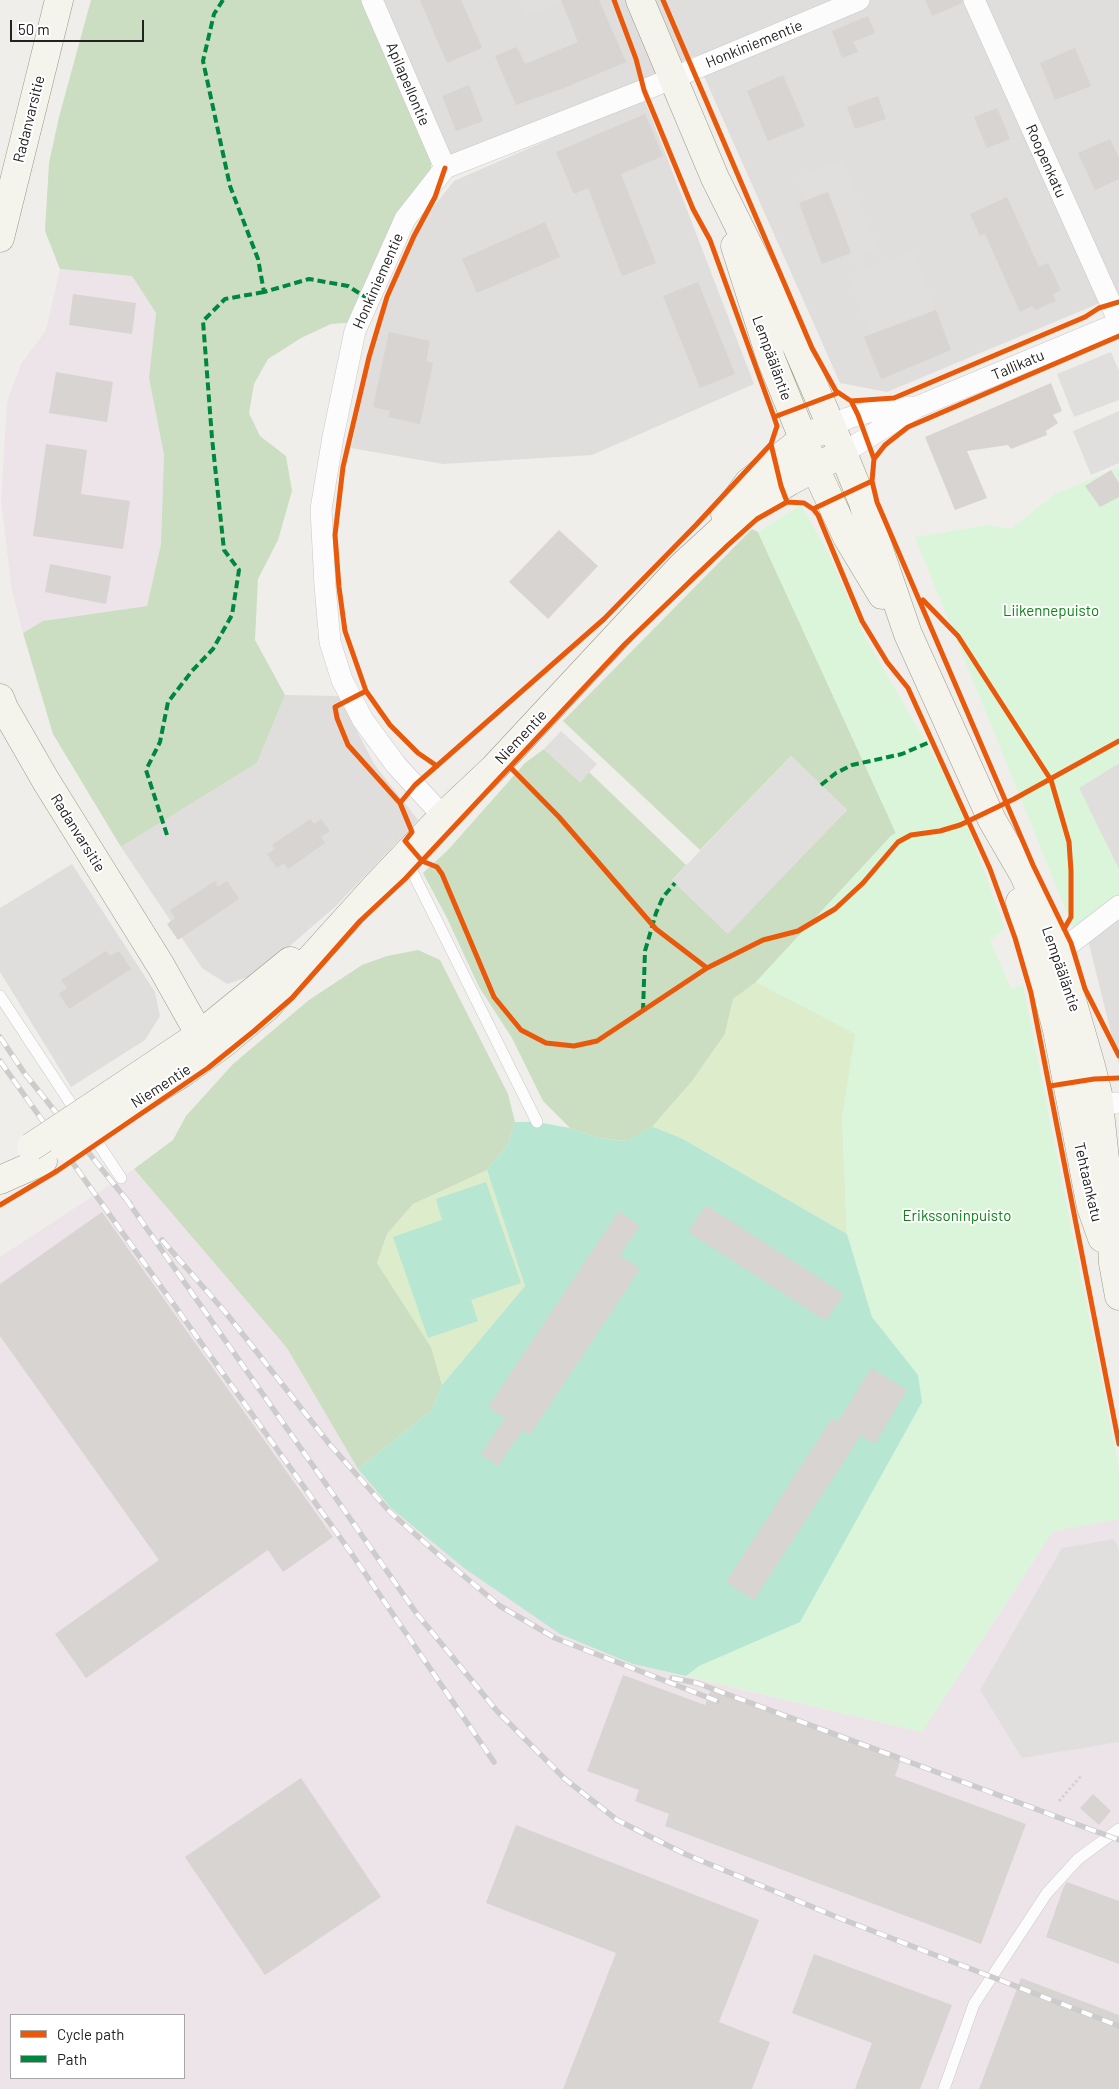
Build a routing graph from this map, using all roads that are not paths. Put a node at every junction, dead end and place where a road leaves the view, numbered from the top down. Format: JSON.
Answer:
{"nodes":[{"id":1,"x":59,"y":0,"type":"edge"},
{"id":2,"x":372,"y":0,"type":"edge"},
{"id":3,"x":640,"y":0,"type":"edge"},
{"id":4,"x":859,"y":0,"type":"edge"},
{"id":5,"x":974,"y":0,"type":"edge"},
{"id":6,"x":672,"y":77,"type":"junction"},
{"id":7,"x":445,"y":168,"type":"junction"},
{"id":8,"x":715,"y":178,"type":"junction"},
{"id":9,"x":0,"y":238,"type":"edge"},
{"id":10,"x":1119,"y":322,"type":"edge"},
{"id":11,"x":917,"y":407,"type":"junction"},
{"id":12,"x":830,"y":427,"type":"junction"},
{"id":13,"x":803,"y":439,"type":"junction"},
{"id":14,"x":843,"y":453,"type":"junction"},
{"id":15,"x":815,"y":468,"type":"junction"},
{"id":16,"x":698,"y":551,"type":"junction"},
{"id":17,"x":908,"y":634,"type":"junction"},
{"id":18,"x":0,"y":698,"type":"edge"},
{"id":19,"x":443,"y":816,"type":"junction"},
{"id":20,"x":405,"y":857,"type":"junction"},
{"id":21,"x":1119,"y":906,"type":"edge"},
{"id":22,"x":1048,"y":957,"type":"junction"},
{"id":23,"x":0,"y":996,"type":"edge"},
{"id":24,"x":213,"y":1038,"type":"junction"},
{"id":25,"x":1110,"y":1115,"type":"edge"},
{"id":26,"x":1073,"y":1116,"type":"junction"},
{"id":27,"x":537,"y":1122,"type":"dead end"},
{"id":28,"x":121,"y":1178,"type":"dead end"},
{"id":29,"x":0,"y":1179,"type":"edge"},
{"id":30,"x":1113,"y":1263,"type":"junction"},
{"id":31,"x":1119,"y":1296,"type":"edge"},
{"id":32,"x":1119,"y":1829,"type":"edge"},
{"id":33,"x":944,"y":2089,"type":"edge"}],
"edges":[{"from":1,"to":9,"type":"main road","name":"Radanvarsitie"},
{"from":2,"to":7,"type":"street","name":"Apilapellontie"},
{"from":3,"to":6,"type":"main road","name":"Lempääläntie"},
{"from":4,"to":6,"type":"street","name":"Honkiniementie"},
{"from":5,"to":10,"type":"street","name":"Roopenkatu"},
{"from":6,"to":7,"type":"street","name":"Honkiniementie"},
{"from":6,"to":8,"type":"main road","name":"Lempääläntie"},
{"from":7,"to":19,"type":"street","name":"Honkiniementie"},
{"from":8,"to":12,"type":"main road","name":"Lempääläntie"},
{"from":8,"to":13,"type":"main road","name":"Lempääläntie"},
{"from":10,"to":11,"type":"street","name":"Tallikatu"},
{"from":11,"to":12,"type":"street","name":"Tallikatu"},
{"from":11,"to":14,"type":"street","name":"Tallikatu"},
{"from":12,"to":13,"type":"main road","name":"Niementie"},
{"from":12,"to":14,"type":"main road","name":"Lempääläntie"},
{"from":13,"to":15,"type":"main road","name":"Lempääläntie"},
{"from":13,"to":16,"type":"main road","name":"Niementie"},
{"from":14,"to":15,"type":"main road","name":"Niementie"},
{"from":14,"to":17,"type":"main road","name":"Lempääläntie"},
{"from":15,"to":16,"type":"main road","name":"Niementie"},
{"from":15,"to":17,"type":"main road","name":"Lempääläntie"},
{"from":16,"to":19,"type":"main road","name":"Niementie"},
{"from":17,"to":22,"type":"main road","name":"Lempääläntie"},
{"from":18,"to":24,"type":"main road","name":"Radanvarsitie"},
{"from":19,"to":20,"type":"main road","name":"Niementie"},
{"from":20,"to":24,"type":"main road","name":"Niementie"},
{"from":20,"to":27,"type":"lane"},
{"from":21,"to":22,"type":"street"},
{"from":22,"to":25,"type":"main road","name":"Lempääläntie"},
{"from":22,"to":26,"type":"main road","name":"Lempääläntie"},
{"from":23,"to":28,"type":"lane"},
{"from":24,"to":29,"type":"main road","name":"Niementie","bridge":true},
{"from":25,"to":26,"type":"street"},
{"from":25,"to":30,"type":"main road","name":"Tehtaankatu"},
{"from":26,"to":30,"type":"main road","name":"Tehtaankatu"},
{"from":30,"to":31,"type":"main road","name":"Tehtaankatu"},
{"from":32,"to":33,"type":"lane"}]}
